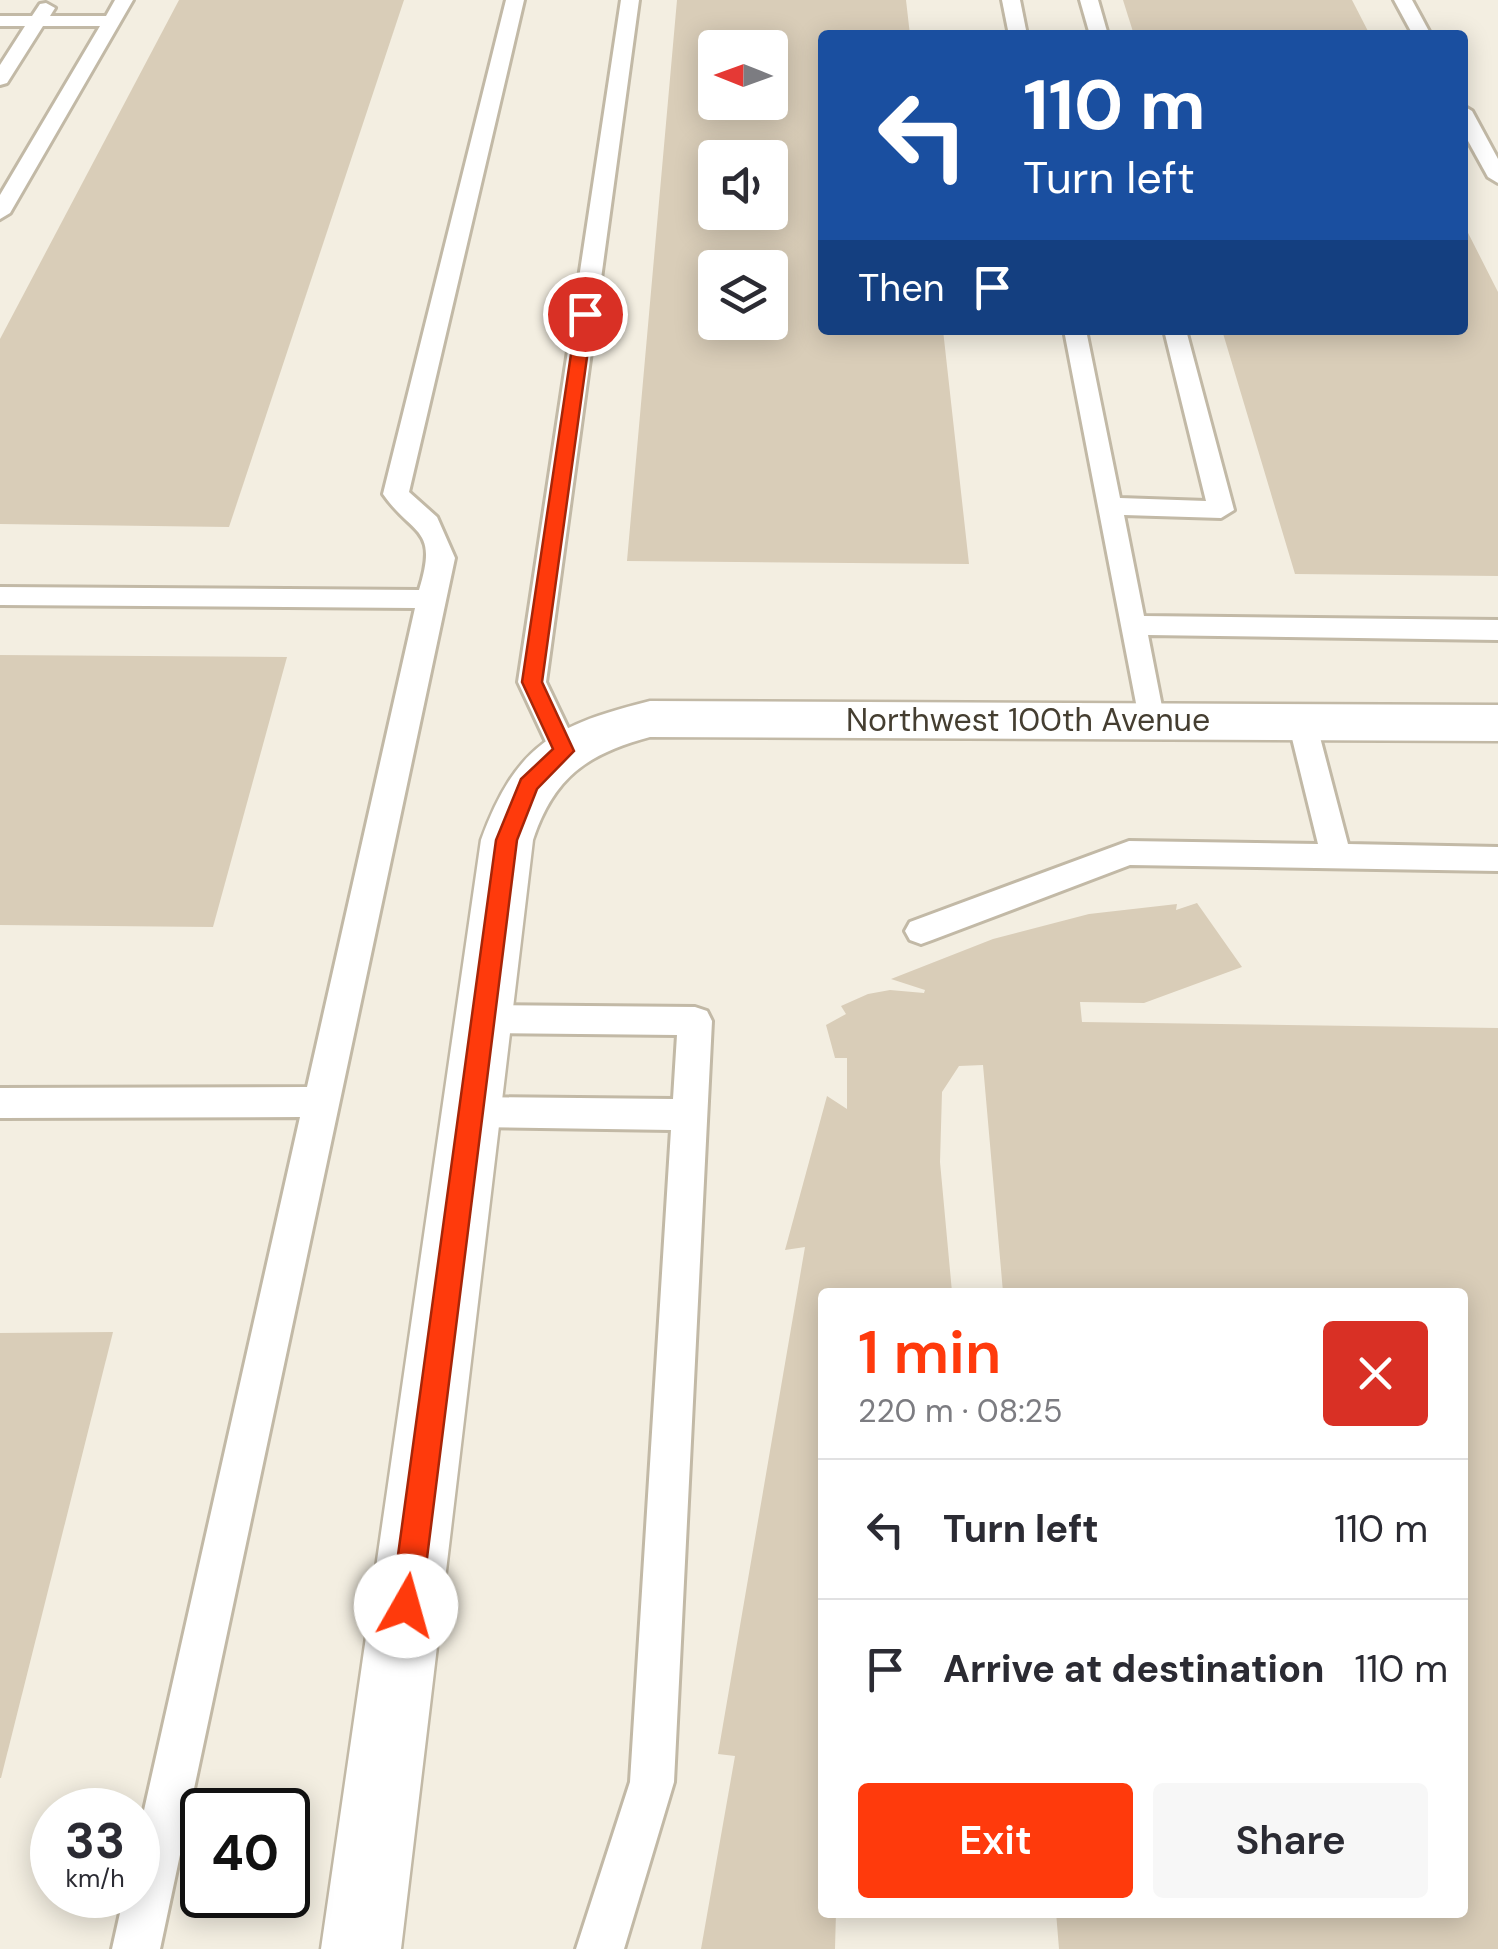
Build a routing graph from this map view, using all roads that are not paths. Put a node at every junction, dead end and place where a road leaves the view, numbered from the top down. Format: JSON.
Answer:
{"nodes":[{"id":1,"x":51,"y":0,"type":"edge"},
{"id":2,"x":124,"y":0,"type":"edge"},
{"id":3,"x":515,"y":0,"type":"edge"},
{"id":4,"x":630,"y":0,"type":"edge"},
{"id":5,"x":1012,"y":0,"type":"edge"},
{"id":6,"x":1090,"y":0,"type":"edge"},
{"id":7,"x":1403,"y":0,"type":"edge"},
{"id":8,"x":0,"y":21,"type":"edge"},
{"id":9,"x":38,"y":21,"type":"junction"},
{"id":10,"x":112,"y":21,"type":"junction"},
{"id":11,"x":1017,"y":30,"type":"edge"},
{"id":12,"x":1097,"y":30,"type":"edge"},
{"id":13,"x":1419,"y":30,"type":"edge"},
{"id":14,"x":0,"y":80,"type":"edge"},
{"id":15,"x":1468,"y":122,"type":"edge"},
{"id":16,"x":1498,"y":177,"type":"edge"},
{"id":17,"x":0,"y":213,"type":"edge"},
{"id":18,"x":1076,"y":335,"type":"edge"},
{"id":19,"x":1176,"y":335,"type":"edge"},
{"id":20,"x":1109,"y":506,"type":"junction"},
{"id":21,"x":0,"y":596,"type":"edge"},
{"id":22,"x":430,"y":599,"type":"junction"},
{"id":23,"x":1132,"y":625,"type":"junction"},
{"id":24,"x":1498,"y":630,"type":"edge"},
{"id":25,"x":1151,"y":722,"type":"junction"},
{"id":26,"x":1302,"y":722,"type":"junction"},
{"id":27,"x":1498,"y":723,"type":"edge"},
{"id":28,"x":564,"y":751,"type":"junction"},
{"id":29,"x":1336,"y":856,"type":"junction"},
{"id":30,"x":1498,"y":860,"type":"edge"},
{"id":31,"x":921,"y":932,"type":"dead end"},
{"id":32,"x":484,"y":1019,"type":"junction"},
{"id":33,"x":321,"y":1102,"type":"junction"},
{"id":34,"x":0,"y":1103,"type":"edge"},
{"id":35,"x":471,"y":1112,"type":"junction"},
{"id":36,"x":690,"y":1114,"type":"junction"},
{"id":37,"x":136,"y":1949,"type":"edge"},
{"id":38,"x":360,"y":1949,"type":"edge"},
{"id":39,"x":600,"y":1949,"type":"edge"}],
"edges":[{"from":1,"to":9,"type":"lane"},
{"from":2,"to":10,"type":"lane"},
{"from":3,"to":22,"type":"lane"},
{"from":4,"to":28,"type":"lane"},
{"from":5,"to":11,"type":"lane"},
{"from":6,"to":12,"type":"lane"},
{"from":7,"to":13,"type":"lane"},
{"from":8,"to":9,"type":"lane"},
{"from":9,"to":10,"type":"lane"},
{"from":9,"to":14,"type":"lane"},
{"from":10,"to":17,"type":"lane"},
{"from":15,"to":16,"type":"lane"},
{"from":18,"to":20,"type":"lane"},
{"from":19,"to":20,"type":"lane"},
{"from":20,"to":23,"type":"lane"},
{"from":21,"to":22,"type":"lane"},
{"from":22,"to":33,"type":"lane"},
{"from":23,"to":24,"type":"lane"},
{"from":23,"to":25,"type":"lane"},
{"from":25,"to":26,"type":"street","name":"Northwest 100th Avenue"},
{"from":25,"to":28,"type":"street","name":"Northwest 100th Avenue"},
{"from":26,"to":27,"type":"street","name":"Northwest 100th Avenue"},
{"from":26,"to":29,"type":"lane"},
{"from":28,"to":32,"type":"street","name":"Northwest 100th Avenue"},
{"from":29,"to":30,"type":"lane"},
{"from":29,"to":31,"type":"lane"},
{"from":32,"to":35,"type":"street","name":"Northwest 100th Avenue"},
{"from":32,"to":36,"type":"lane"},
{"from":33,"to":34,"type":"lane"},
{"from":33,"to":37,"type":"lane"},
{"from":35,"to":36,"type":"lane"},
{"from":35,"to":38,"type":"street","name":"Northwest 100th Avenue"},
{"from":36,"to":39,"type":"lane"}]}
